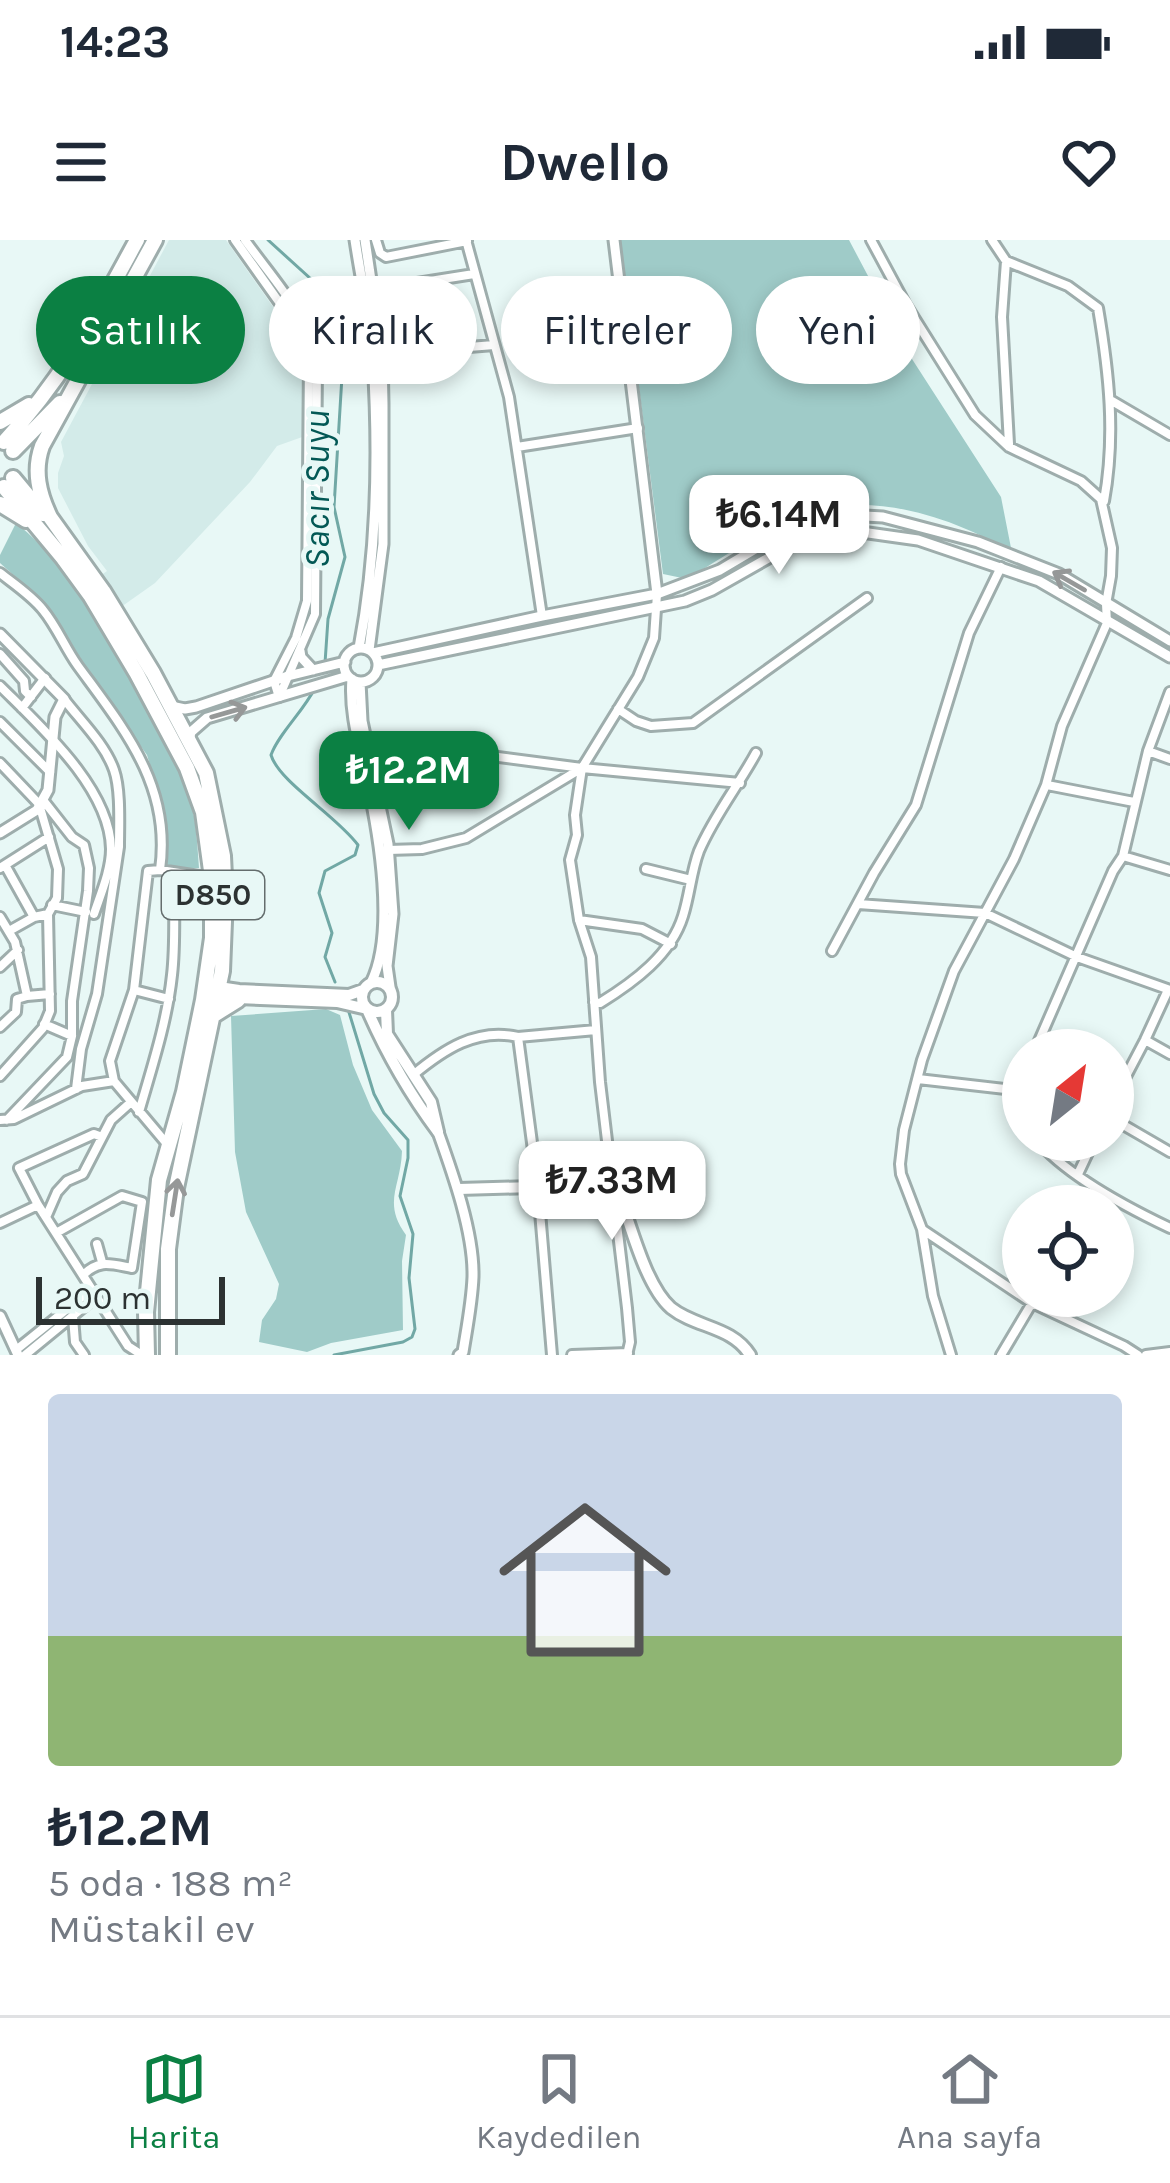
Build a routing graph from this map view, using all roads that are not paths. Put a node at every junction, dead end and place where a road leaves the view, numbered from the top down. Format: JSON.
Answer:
{"nodes":[{"id":1,"x":137,"y":240,"type":"edge"},
{"id":2,"x":154,"y":240,"type":"edge"},
{"id":3,"x":235,"y":240,"type":"edge"},
{"id":4,"x":245,"y":240,"type":"edge"},
{"id":5,"x":355,"y":240,"type":"edge"},
{"id":6,"x":365,"y":240,"type":"edge"},
{"id":7,"x":376,"y":240,"type":"edge"},
{"id":8,"x":614,"y":240,"type":"edge"},
{"id":9,"x":871,"y":240,"type":"edge"},
{"id":10,"x":992,"y":240,"type":"edge"},
{"id":11,"x":467,"y":241,"type":"edge"},
{"id":12,"x":1006,"y":260,"type":"junction"},
{"id":13,"x":474,"y":274,"type":"junction"},
{"id":14,"x":271,"y":276,"type":"edge"},
{"id":15,"x":371,"y":276,"type":"edge"},
{"id":16,"x":461,"y":276,"type":"edge"},
{"id":17,"x":269,"y":285,"type":"edge"},
{"id":18,"x":494,"y":345,"type":"junction"},
{"id":19,"x":477,"y":346,"type":"edge"},
{"id":20,"x":310,"y":384,"type":"edge"},
{"id":21,"x":317,"y":384,"type":"edge"},
{"id":22,"x":382,"y":384,"type":"edge"},
{"id":23,"x":48,"y":392,"type":"junction"},
{"id":24,"x":69,"y":395,"type":"junction"},
{"id":25,"x":1110,"y":400,"type":"junction"},
{"id":26,"x":0,"y":422,"type":"edge"},
{"id":27,"x":638,"y":428,"type":"junction"},
{"id":28,"x":1170,"y":435,"type":"edge"},
{"id":29,"x":6,"y":444,"type":"edge"},
{"id":30,"x":517,"y":447,"type":"junction"},
{"id":31,"x":1009,"y":447,"type":"junction"},
{"id":32,"x":6,"y":485,"type":"edge"},
{"id":33,"x":1103,"y":503,"type":"junction"},
{"id":34,"x":0,"y":504,"type":"edge"},
{"id":35,"x":44,"y":535,"type":"junction"},
{"id":36,"x":63,"y":536,"type":"junction"},
{"id":37,"x":1001,"y":567,"type":"junction"},
{"id":38,"x":0,"y":573,"type":"edge"},
{"id":39,"x":867,"y":598,"type":"dead end"},
{"id":40,"x":656,"y":601,"type":"junction"},
{"id":41,"x":1106,"y":604,"type":"junction"},
{"id":42,"x":542,"y":616,"type":"junction"},
{"id":43,"x":1107,"y":623,"type":"junction"},
{"id":44,"x":1170,"y":641,"type":"edge"},
{"id":45,"x":2,"y":645,"type":"edge"},
{"id":46,"x":300,"y":650,"type":"junction"},
{"id":47,"x":367,"y":650,"type":"junction"},
{"id":48,"x":1170,"y":657,"type":"edge"},
{"id":49,"x":345,"y":662,"type":"junction"},
{"id":50,"x":379,"y":665,"type":"junction"},
{"id":51,"x":313,"y":670,"type":"junction"},
{"id":52,"x":288,"y":676,"type":"junction"},
{"id":53,"x":45,"y":678,"type":"junction"},
{"id":54,"x":354,"y":679,"type":"junction"},
{"id":55,"x":274,"y":680,"type":"junction"},
{"id":56,"x":0,"y":686,"type":"edge"},
{"id":57,"x":1170,"y":692,"type":"edge"},
{"id":58,"x":31,"y":697,"type":"junction"},
{"id":59,"x":279,"y":697,"type":"junction"},
{"id":60,"x":64,"y":699,"type":"junction"},
{"id":61,"x":171,"y":706,"type":"junction"},
{"id":62,"x":22,"y":708,"type":"junction"},
{"id":63,"x":618,"y":709,"type":"junction"},
{"id":64,"x":2,"y":727,"type":"edge"},
{"id":65,"x":53,"y":740,"type":"junction"},
{"id":66,"x":189,"y":741,"type":"junction"},
{"id":67,"x":369,"y":745,"type":"junction"},
{"id":68,"x":1148,"y":752,"type":"junction"},
{"id":69,"x":756,"y":753,"type":"dead end"},
{"id":70,"x":1170,"y":759,"type":"edge"},
{"id":71,"x":0,"y":763,"type":"edge"},
{"id":72,"x":582,"y":769,"type":"junction"},
{"id":73,"x":51,"y":773,"type":"junction"},
{"id":74,"x":740,"y":783,"type":"junction"},
{"id":75,"x":1046,"y":785,"type":"junction"},
{"id":76,"x":41,"y":802,"type":"junction"},
{"id":77,"x":1134,"y":802,"type":"junction"},
{"id":78,"x":114,"y":828,"type":"junction"},
{"id":79,"x":0,"y":833,"type":"edge"},
{"id":80,"x":49,"y":837,"type":"junction"},
{"id":81,"x":388,"y":850,"type":"junction"},
{"id":82,"x":1123,"y":856,"type":"junction"},
{"id":83,"x":3,"y":867,"type":"edge"},
{"id":84,"x":646,"y":869,"type":"dead end"},
{"id":85,"x":160,"y":870,"type":"junction"},
{"id":86,"x":1170,"y":871,"type":"edge"},
{"id":87,"x":175,"y":872,"type":"junction"},
{"id":88,"x":212,"y":878,"type":"junction"},
{"id":89,"x":691,"y":880,"type":"junction"},
{"id":90,"x":858,"y":904,"type":"junction"},
{"id":91,"x":50,"y":910,"type":"junction"},
{"id":92,"x":89,"y":913,"type":"junction"},
{"id":93,"x":985,"y":913,"type":"junction"},
{"id":94,"x":0,"y":917,"type":"edge"},
{"id":95,"x":34,"y":917,"type":"junction"},
{"id":96,"x":109,"y":918,"type":"junction"},
{"id":97,"x":578,"y":920,"type":"junction"},
{"id":98,"x":9,"y":932,"type":"junction"},
{"id":99,"x":671,"y":944,"type":"junction"},
{"id":100,"x":17,"y":950,"type":"junction"},
{"id":101,"x":832,"y":951,"type":"dead end"},
{"id":102,"x":1077,"y":958,"type":"junction"},
{"id":103,"x":0,"y":967,"type":"edge"},
{"id":104,"x":367,"y":986,"type":"junction"},
{"id":105,"x":213,"y":987,"type":"junction"},
{"id":106,"x":390,"y":988,"type":"junction"},
{"id":107,"x":134,"y":990,"type":"junction"},
{"id":108,"x":1169,"y":990,"type":"edge"},
{"id":109,"x":50,"y":994,"type":"junction"},
{"id":110,"x":239,"y":995,"type":"junction"},
{"id":111,"x":26,"y":996,"type":"junction"},
{"id":112,"x":169,"y":999,"type":"junction"},
{"id":113,"x":594,"y":1002,"type":"junction"},
{"id":114,"x":367,"y":1009,"type":"junction"},
{"id":115,"x":386,"y":1010,"type":"junction"},
{"id":116,"x":214,"y":1015,"type":"junction"},
{"id":117,"x":44,"y":1024,"type":"junction"},
{"id":118,"x":0,"y":1027,"type":"edge"},
{"id":119,"x":1045,"y":1029,"type":"edge"},
{"id":120,"x":596,"y":1030,"type":"junction"},
{"id":121,"x":72,"y":1036,"type":"junction"},
{"id":122,"x":518,"y":1037,"type":"junction"},
{"id":123,"x":1145,"y":1040,"type":"junction"},
{"id":124,"x":1170,"y":1054,"type":"edge"},
{"id":125,"x":1134,"y":1061,"type":"edge"},
{"id":126,"x":413,"y":1075,"type":"junction"},
{"id":127,"x":0,"y":1076,"type":"edge"},
{"id":128,"x":918,"y":1079,"type":"junction"},
{"id":129,"x":114,"y":1081,"type":"junction"},
{"id":130,"x":76,"y":1089,"type":"junction"},
{"id":131,"x":1002,"y":1089,"type":"edge"},
{"id":132,"x":130,"y":1102,"type":"junction"},
{"id":133,"x":139,"y":1112,"type":"junction"},
{"id":134,"x":3,"y":1120,"type":"edge"},
{"id":135,"x":1134,"y":1131,"type":"edge"},
{"id":136,"x":438,"y":1132,"type":"junction"},
{"id":137,"x":102,"y":1137,"type":"junction"},
{"id":138,"x":169,"y":1146,"type":"junction"},
{"id":139,"x":1170,"y":1152,"type":"edge"},
{"id":140,"x":1058,"y":1161,"type":"edge"},
{"id":141,"x":1084,"y":1161,"type":"edge"},
{"id":142,"x":1078,"y":1174,"type":"junction"},
{"id":143,"x":1091,"y":1185,"type":"edge"},
{"id":144,"x":538,"y":1187,"type":"junction"},
{"id":145,"x":612,"y":1188,"type":"junction"},
{"id":146,"x":459,"y":1189,"type":"junction"},
{"id":147,"x":38,"y":1204,"type":"junction"},
{"id":148,"x":1134,"y":1212,"type":"edge"},
{"id":149,"x":46,"y":1217,"type":"junction"},
{"id":150,"x":0,"y":1223,"type":"edge"},
{"id":151,"x":1170,"y":1228,"type":"edge"},
{"id":152,"x":922,"y":1229,"type":"junction"},
{"id":153,"x":56,"y":1233,"type":"junction"},
{"id":154,"x":97,"y":1244,"type":"dead end"},
{"id":155,"x":102,"y":1262,"type":"junction"},
{"id":156,"x":83,"y":1275,"type":"junction"},
{"id":157,"x":1002,"y":1283,"type":"edge"},
{"id":158,"x":94,"y":1293,"type":"junction"},
{"id":159,"x":0,"y":1316,"type":"edge"},
{"id":160,"x":73,"y":1316,"type":"junction"},
{"id":161,"x":1024,"y":1317,"type":"edge"},
{"id":162,"x":1063,"y":1317,"type":"edge"},
{"id":163,"x":1170,"y":1352,"type":"edge"},
{"id":164,"x":25,"y":1353,"type":"edge"},
{"id":165,"x":628,"y":1354,"type":"edge"},
{"id":166,"x":84,"y":1355,"type":"edge"},
{"id":167,"x":145,"y":1355,"type":"edge"},
{"id":168,"x":168,"y":1355,"type":"edge"},
{"id":169,"x":459,"y":1355,"type":"edge"},
{"id":170,"x":552,"y":1355,"type":"edge"},
{"id":171,"x":572,"y":1355,"type":"edge"},
{"id":172,"x":750,"y":1355,"type":"edge"},
{"id":173,"x":951,"y":1355,"type":"edge"},
{"id":174,"x":1001,"y":1355,"type":"edge"},
{"id":175,"x":1142,"y":1355,"type":"edge"}],
"edges":[{"from":1,"to":23,"type":"highway"},
{"from":2,"to":24,"type":"highway"},
{"from":3,"to":17,"type":"street"},
{"from":4,"to":14,"type":"street"},
{"from":5,"to":47,"type":"street"},
{"from":6,"to":15,"type":"street"},
{"from":7,"to":11,"type":"street"},
{"from":8,"to":27,"type":"street"},
{"from":9,"to":31,"type":"street"},
{"from":10,"to":12,"type":"street"},
{"from":11,"to":13,"type":"street"},
{"from":12,"to":25,"type":"street"},
{"from":12,"to":31,"type":"street"},
{"from":13,"to":16,"type":"street"},
{"from":13,"to":18,"type":"street"},
{"from":18,"to":19,"type":"street"},
{"from":18,"to":30,"type":"street"},
{"from":20,"to":55,"type":"street"},
{"from":21,"to":46,"type":"street"},
{"from":22,"to":47,"type":"street"},
{"from":23,"to":26,"type":"highway"},
{"from":23,"to":29,"type":"highway"},
{"from":24,"to":29,"type":"highway"},
{"from":24,"to":36,"type":"highway"},
{"from":25,"to":28,"type":"street"},
{"from":25,"to":33,"type":"street"},
{"from":27,"to":30,"type":"street"},
{"from":27,"to":40,"type":"street"},
{"from":29,"to":32,"type":"highway"},
{"from":30,"to":42,"type":"street"},
{"from":31,"to":33,"type":"street"},
{"from":32,"to":35,"type":"highway","number":"D850"},
{"from":32,"to":36,"type":"highway","number":"D850"},
{"from":33,"to":41,"type":"street"},
{"from":34,"to":35,"type":"highway"},
{"from":35,"to":88,"type":"highway","number":"D850"},
{"from":36,"to":61,"type":"highway","number":"D850"},
{"from":37,"to":40,"type":"street"},
{"from":37,"to":43,"type":"street"},
{"from":37,"to":90,"type":"street"},
{"from":38,"to":85,"type":"street"},
{"from":39,"to":63,"type":"street"},
{"from":41,"to":40,"type":"street","one_way":true},
{"from":40,"to":42,"type":"street"},
{"from":40,"to":50,"type":"street"},
{"from":40,"to":63,"type":"street"},
{"from":41,"to":43,"type":"street"},
{"from":41,"to":44,"type":"street"},
{"from":42,"to":47,"type":"street"},
{"from":43,"to":48,"type":"street"},
{"from":43,"to":75,"type":"street"},
{"from":45,"to":53,"type":"street"},
{"from":45,"to":58,"type":"street"},
{"from":46,"to":51,"type":"street"},
{"from":46,"to":52,"type":"street"},
{"from":47,"to":49,"type":"street"},
{"from":47,"to":50,"type":"street"},
{"from":49,"to":51,"type":"street"},
{"from":49,"to":54,"type":"street"},
{"from":50,"to":54,"type":"street"},
{"from":51,"to":52,"type":"street"},
{"from":52,"to":55,"type":"street"},
{"from":52,"to":59,"type":"street"},
{"from":53,"to":58,"type":"street"},
{"from":53,"to":60,"type":"street"},
{"from":54,"to":59,"type":"street"},
{"from":54,"to":67,"type":"street"},
{"from":54,"to":104,"type":"street"},
{"from":55,"to":59,"type":"street"},
{"from":55,"to":61,"type":"street"},
{"from":56,"to":62,"type":"street"},
{"from":57,"to":68,"type":"street"},
{"from":58,"to":62,"type":"street"},
{"from":66,"to":59,"type":"street","one_way":true},
{"from":60,"to":65,"type":"street"},
{"from":60,"to":78,"type":"street"},
{"from":61,"to":66,"type":"highway","number":"D850"},
{"from":62,"to":65,"type":"street"},
{"from":63,"to":72,"type":"street"},
{"from":64,"to":73,"type":"street"},
{"from":65,"to":73,"type":"street"},
{"from":65,"to":78,"type":"street"},
{"from":66,"to":105,"type":"highway","number":"D850"},
{"from":67,"to":72,"type":"street"},
{"from":67,"to":81,"type":"street"},
{"from":68,"to":70,"type":"street"},
{"from":68,"to":77,"type":"street"},
{"from":69,"to":74,"type":"street"},
{"from":71,"to":76,"type":"street"},
{"from":72,"to":74,"type":"street"},
{"from":72,"to":81,"type":"street"},
{"from":72,"to":97,"type":"street"},
{"from":73,"to":76,"type":"street"},
{"from":74,"to":89,"type":"street"},
{"from":75,"to":77,"type":"street"},
{"from":75,"to":93,"type":"street"},
{"from":76,"to":79,"type":"street"},
{"from":76,"to":80,"type":"street"},
{"from":76,"to":92,"type":"street"},
{"from":77,"to":82,"type":"street"},
{"from":78,"to":92,"type":"street"},
{"from":78,"to":96,"type":"street"},
{"from":80,"to":83,"type":"street"},
{"from":80,"to":91,"type":"street"},
{"from":81,"to":106,"type":"street"},
{"from":82,"to":86,"type":"street"},
{"from":82,"to":102,"type":"street"},
{"from":83,"to":95,"type":"street"},
{"from":84,"to":89,"type":"street"},
{"from":85,"to":87,"type":"street"},
{"from":85,"to":107,"type":"street"},
{"from":87,"to":88,"type":"street"},
{"from":87,"to":112,"type":"street"},
{"from":88,"to":105,"type":"highway","number":"D850"},
{"from":89,"to":99,"type":"street"},
{"from":90,"to":93,"type":"street"},
{"from":90,"to":101,"type":"street"},
{"from":91,"to":92,"type":"street"},
{"from":91,"to":95,"type":"street"},
{"from":91,"to":109,"type":"street"},
{"from":92,"to":96,"type":"street"},
{"from":92,"to":121,"type":"street"},
{"from":93,"to":102,"type":"street"},
{"from":93,"to":128,"type":"street"},
{"from":94,"to":98,"type":"street"},
{"from":95,"to":98,"type":"street"},
{"from":96,"to":130,"type":"street"},
{"from":97,"to":99,"type":"street"},
{"from":97,"to":113,"type":"street"},
{"from":98,"to":100,"type":"street"},
{"from":99,"to":113,"type":"street"},
{"from":100,"to":103,"type":"street"},
{"from":100,"to":111,"type":"street"},
{"from":102,"to":108,"type":"street"},
{"from":102,"to":119,"type":"street"},
{"from":104,"to":106,"type":"main road"},
{"from":104,"to":110,"type":"main road"},
{"from":104,"to":114,"type":"main road"},
{"from":105,"to":110,"type":"main road"},
{"from":105,"to":110,"type":"highway"},
{"from":105,"to":116,"type":"highway","number":"D850"},
{"from":105,"to":138,"type":"highway","number":"D850"},
{"from":106,"to":115,"type":"main road"},
{"from":107,"to":112,"type":"street"},
{"from":107,"to":129,"type":"street"},
{"from":108,"to":123,"type":"street"},
{"from":109,"to":111,"type":"street"},
{"from":109,"to":117,"type":"street"},
{"from":110,"to":114,"type":"main road"},
{"from":110,"to":116,"type":"highway"},
{"from":111,"to":118,"type":"street"},
{"from":112,"to":133,"type":"street"},
{"from":113,"to":120,"type":"street"},
{"from":114,"to":115,"type":"main road"},
{"from":114,"to":136,"type":"main road"},
{"from":115,"to":126,"type":"main road"},
{"from":168,"to":116,"type":"highway","number":"D850","one_way":true},
{"from":117,"to":121,"type":"street"},
{"from":117,"to":127,"type":"street"},
{"from":120,"to":122,"type":"street"},
{"from":120,"to":145,"type":"street"},
{"from":121,"to":134,"type":"street"},
{"from":122,"to":126,"type":"street"},
{"from":122,"to":144,"type":"street"},
{"from":123,"to":124,"type":"street"},
{"from":123,"to":125,"type":"street"},
{"from":126,"to":136,"type":"main road"},
{"from":128,"to":131,"type":"street"},
{"from":128,"to":152,"type":"street"},
{"from":129,"to":130,"type":"street"},
{"from":129,"to":132,"type":"street"},
{"from":130,"to":134,"type":"street"},
{"from":132,"to":133,"type":"street"},
{"from":132,"to":137,"type":"street"},
{"from":133,"to":138,"type":"street"},
{"from":135,"to":139,"type":"street"},
{"from":136,"to":146,"type":"street"},
{"from":137,"to":147,"type":"street"},
{"from":137,"to":149,"type":"street"},
{"from":138,"to":167,"type":"highway","number":"D850"},
{"from":140,"to":142,"type":"street"},
{"from":141,"to":142,"type":"street"},
{"from":142,"to":143,"type":"street"},
{"from":144,"to":145,"type":"main road"},
{"from":144,"to":146,"type":"main road"},
{"from":144,"to":170,"type":"street"},
{"from":145,"to":165,"type":"street"},
{"from":145,"to":172,"type":"main road"},
{"from":146,"to":169,"type":"street"},
{"from":147,"to":149,"type":"street"},
{"from":147,"to":150,"type":"street"},
{"from":148,"to":151,"type":"street"},
{"from":149,"to":153,"type":"street"},
{"from":152,"to":157,"type":"street"},
{"from":152,"to":173,"type":"street"},
{"from":153,"to":155,"type":"street"},
{"from":153,"to":156,"type":"street"},
{"from":154,"to":155,"type":"street"},
{"from":155,"to":156,"type":"street"},
{"from":156,"to":158,"type":"street"},
{"from":158,"to":160,"type":"street"},
{"from":158,"to":164,"type":"street"},
{"from":158,"to":167,"type":"street"},
{"from":159,"to":164,"type":"street"},
{"from":160,"to":164,"type":"street"},
{"from":160,"to":166,"type":"street"},
{"from":161,"to":174,"type":"street"},
{"from":162,"to":175,"type":"street"},
{"from":163,"to":175,"type":"street"},
{"from":165,"to":171,"type":"street"}]}
